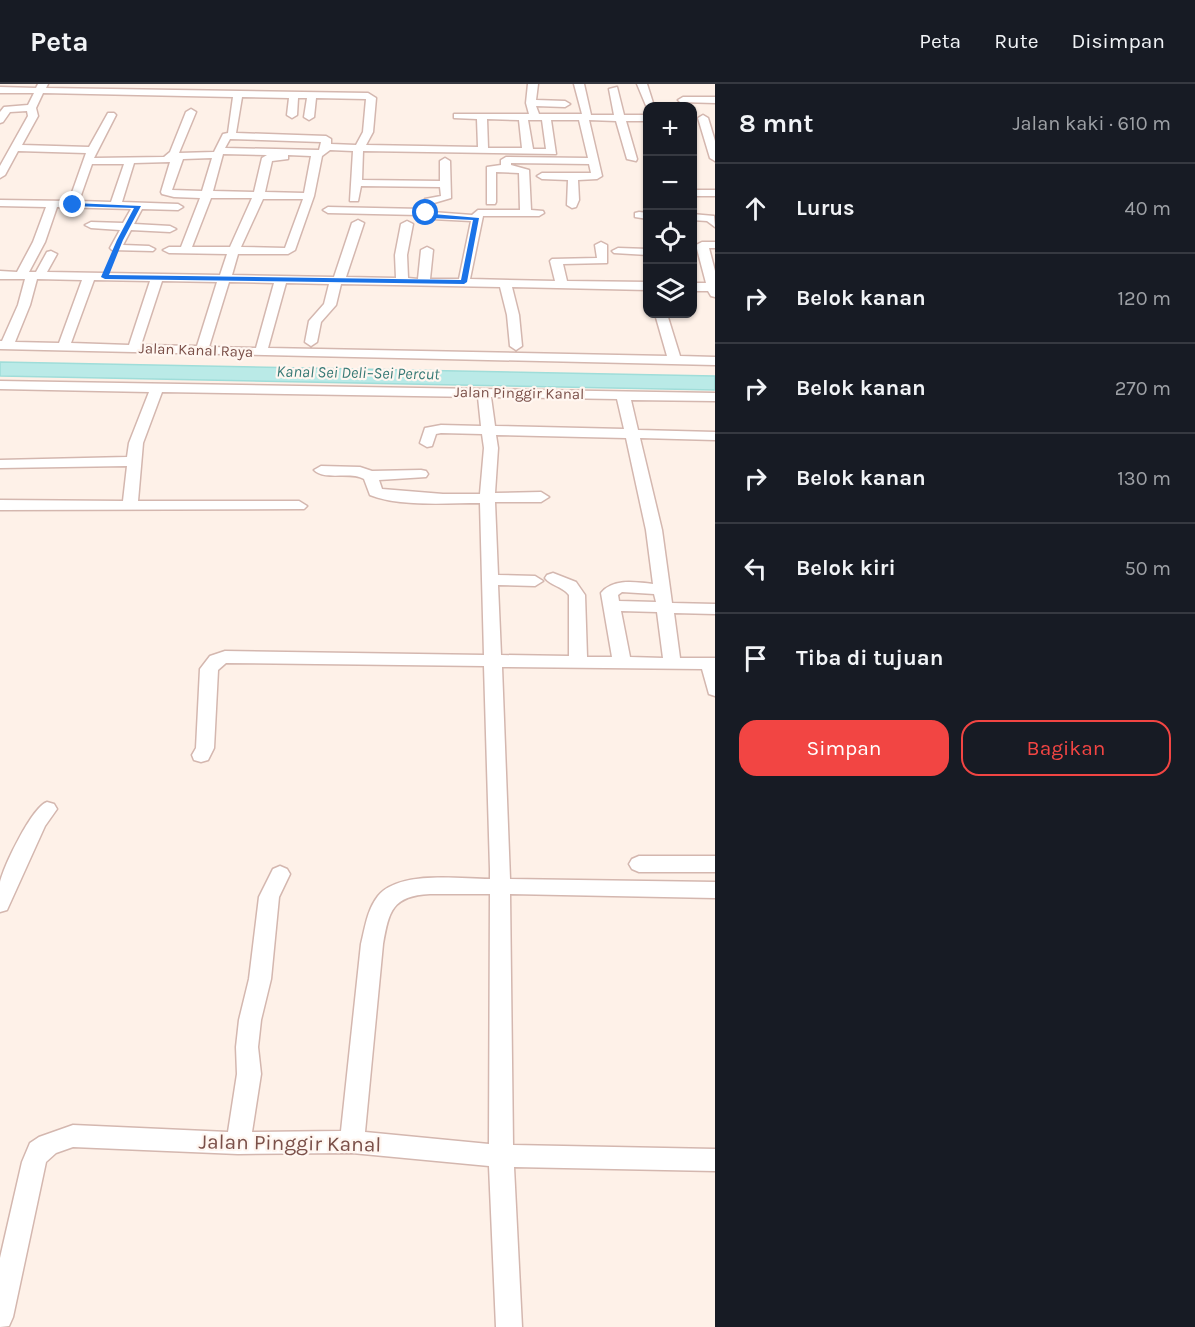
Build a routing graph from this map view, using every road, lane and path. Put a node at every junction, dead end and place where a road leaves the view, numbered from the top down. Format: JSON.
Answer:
{"nodes":[{"id":1,"x":533,"y":84,"type":"edge"},
{"id":2,"x":579,"y":84,"type":"edge"},
{"id":3,"x":642,"y":84,"type":"edge"},
{"id":4,"x":41,"y":87,"type":"edge"},
{"id":5,"x":184,"y":88,"type":"edge"},
{"id":6,"x":614,"y":89,"type":"dead end"},
{"id":7,"x":0,"y":91,"type":"edge"},
{"id":8,"x":238,"y":93,"type":"junction"},
{"id":9,"x":294,"y":94,"type":"junction"},
{"id":10,"x":312,"y":94,"type":"junction"},
{"id":11,"x":683,"y":100,"type":"dead end"},
{"id":12,"x":715,"y":100,"type":"edge"},
{"id":13,"x":649,"y":102,"type":"edge"},
{"id":14,"x":531,"y":104,"type":"junction"},
{"id":15,"x":565,"y":104,"type":"dead end"},
{"id":16,"x":31,"y":108,"type":"junction"},
{"id":17,"x":191,"y":112,"type":"dead end"},
{"id":18,"x":111,"y":115,"type":"dead end"},
{"id":19,"x":292,"y":115,"type":"dead end"},
{"id":20,"x":458,"y":116,"type":"dead end"},
{"id":21,"x":482,"y":116,"type":"junction"},
{"id":22,"x":309,"y":117,"type":"dead end"},
{"id":23,"x":523,"y":117,"type":"junction"},
{"id":24,"x":540,"y":117,"type":"junction"},
{"id":25,"x":585,"y":117,"type":"junction"},
{"id":26,"x":620,"y":117,"type":"junction"},
{"id":27,"x":643,"y":118,"type":"edge"},
{"id":28,"x":698,"y":118,"type":"edge"},
{"id":29,"x":715,"y":118,"type":"edge"},
{"id":30,"x":0,"y":120,"type":"edge"},
{"id":31,"x":232,"y":132,"type":"dead end"},
{"id":32,"x":328,"y":147,"type":"dead end"},
{"id":33,"x":361,"y":147,"type":"junction"},
{"id":34,"x":14,"y":150,"type":"junction"},
{"id":35,"x":483,"y":151,"type":"junction"},
{"id":36,"x":0,"y":152,"type":"edge"},
{"id":37,"x":528,"y":152,"type":"junction"},
{"id":38,"x":219,"y":153,"type":"junction"},
{"id":39,"x":90,"y":155,"type":"junction"},
{"id":40,"x":317,"y":155,"type":"junction"},
{"id":41,"x":715,"y":158,"type":"edge"},
{"id":42,"x":632,"y":159,"type":"dead end"},
{"id":43,"x":130,"y":160,"type":"junction"},
{"id":44,"x":445,"y":161,"type":"dead end"},
{"id":45,"x":592,"y":161,"type":"junction"},
{"id":46,"x":506,"y":168,"type":"junction"},
{"id":47,"x":0,"y":175,"type":"edge"},
{"id":48,"x":542,"y":176,"type":"dead end"},
{"id":49,"x":573,"y":177,"type":"junction"},
{"id":50,"x":357,"y":183,"type":"junction"},
{"id":51,"x":446,"y":184,"type":"junction"},
{"id":52,"x":697,"y":193,"type":"edge"},
{"id":53,"x":715,"y":193,"type":"edge"},
{"id":54,"x":207,"y":194,"type":"junction"},
{"id":55,"x":259,"y":195,"type":"junction"},
{"id":56,"x":309,"y":196,"type":"junction"},
{"id":57,"x":354,"y":200,"type":"dead end"},
{"id":58,"x":491,"y":202,"type":"dead end"},
{"id":59,"x":0,"y":203,"type":"edge"},
{"id":60,"x":52,"y":205,"type":"junction"},
{"id":61,"x":73,"y":205,"type":"junction"},
{"id":62,"x":572,"y":205,"type":"dead end"},
{"id":63,"x":115,"y":206,"type":"junction"},
{"id":64,"x":138,"y":206,"type":"junction"},
{"id":65,"x":178,"y":207,"type":"dead end"},
{"id":66,"x":328,"y":210,"type":"dead end"},
{"id":67,"x":526,"y":212,"type":"junction"},
{"id":68,"x":539,"y":213,"type":"dead end"},
{"id":69,"x":426,"y":214,"type":"junction"},
{"id":70,"x":697,"y":217,"type":"edge"},
{"id":71,"x":476,"y":218,"type":"junction"},
{"id":72,"x":358,"y":223,"type":"dead end"},
{"id":73,"x":407,"y":224,"type":"dead end"},
{"id":74,"x":715,"y":224,"type":"edge"},
{"id":75,"x":91,"y":225,"type":"dead end"},
{"id":76,"x":126,"y":227,"type":"junction"},
{"id":77,"x":170,"y":229,"type":"dead end"},
{"id":78,"x":600,"y":245,"type":"dead end"},
{"id":79,"x":149,"y":249,"type":"dead end"},
{"id":80,"x":701,"y":249,"type":"edge"},
{"id":81,"x":169,"y":250,"type":"dead end"},
{"id":82,"x":185,"y":250,"type":"junction"},
{"id":83,"x":427,"y":250,"type":"dead end"},
{"id":84,"x":618,"y":251,"type":"dead end"},
{"id":85,"x":233,"y":252,"type":"junction"},
{"id":86,"x":643,"y":252,"type":"edge"},
{"id":87,"x":51,"y":254,"type":"dead end"},
{"id":88,"x":110,"y":263,"type":"junction"},
{"id":89,"x":0,"y":275,"type":"edge"},
{"id":90,"x":31,"y":275,"type":"junction"},
{"id":91,"x":155,"y":276,"type":"junction"},
{"id":92,"x":89,"y":277,"type":"junction"},
{"id":93,"x":226,"y":277,"type":"junction"},
{"id":94,"x":286,"y":278,"type":"junction"},
{"id":95,"x":337,"y":281,"type":"junction"},
{"id":96,"x":402,"y":282,"type":"junction"},
{"id":97,"x":424,"y":282,"type":"junction"},
{"id":98,"x":464,"y":282,"type":"junction"},
{"id":99,"x":505,"y":283,"type":"junction"},
{"id":100,"x":562,"y":284,"type":"junction"},
{"id":101,"x":643,"y":286,"type":"edge"},
{"id":102,"x":697,"y":288,"type":"edge"},
{"id":103,"x":714,"y":290,"type":"edge"},
{"id":104,"x":662,"y":318,"type":"edge"},
{"id":105,"x":311,"y":342,"type":"dead end"},
{"id":106,"x":3,"y":345,"type":"edge"},
{"id":107,"x":64,"y":346,"type":"junction"},
{"id":108,"x":516,"y":346,"type":"dead end"},
{"id":109,"x":134,"y":348,"type":"junction"},
{"id":110,"x":202,"y":350,"type":"junction"},
{"id":111,"x":261,"y":352,"type":"junction"},
{"id":112,"x":674,"y":359,"type":"junction"},
{"id":113,"x":715,"y":361,"type":"edge"},
{"id":114,"x":0,"y":384,"type":"edge"},
{"id":115,"x":158,"y":387,"type":"junction"},
{"id":116,"x":484,"y":393,"type":"junction"},
{"id":117,"x":623,"y":396,"type":"junction"},
{"id":118,"x":715,"y":397,"type":"edge"},
{"id":119,"x":489,"y":430,"type":"junction"},
{"id":120,"x":634,"y":435,"type":"junction"},
{"id":121,"x":715,"y":436,"type":"edge"},
{"id":122,"x":427,"y":443,"type":"dead end"},
{"id":123,"x":134,"y":461,"type":"junction"},
{"id":124,"x":0,"y":464,"type":"edge"},
{"id":125,"x":321,"y":470,"type":"dead end"},
{"id":126,"x":421,"y":474,"type":"dead end"},
{"id":127,"x":369,"y":476,"type":"junction"},
{"id":128,"x":487,"y":497,"type":"junction"},
{"id":129,"x":541,"y":497,"type":"dead end"},
{"id":130,"x":0,"y":505,"type":"edge"},
{"id":131,"x":130,"y":505,"type":"junction"},
{"id":132,"x":299,"y":506,"type":"dead end"},
{"id":133,"x":553,"y":578,"type":"dead end"},
{"id":134,"x":489,"y":580,"type":"junction"},
{"id":135,"x":535,"y":581,"type":"dead end"},
{"id":136,"x":662,"y":590,"type":"junction"},
{"id":137,"x":611,"y":606,"type":"junction"},
{"id":138,"x":664,"y":608,"type":"junction"},
{"id":139,"x":715,"y":609,"type":"edge"},
{"id":140,"x":493,"y":660,"type":"junction"},
{"id":141,"x":578,"y":661,"type":"junction"},
{"id":142,"x":622,"y":662,"type":"junction"},
{"id":143,"x":672,"y":663,"type":"junction"},
{"id":144,"x":712,"y":664,"type":"edge"},
{"id":145,"x":715,"y":690,"type":"edge"},
{"id":146,"x":201,"y":755,"type":"dead end"},
{"id":147,"x":47,"y":809,"type":"dead end"},
{"id":148,"x":639,"y":864,"type":"dead end"},
{"id":149,"x":715,"y":864,"type":"edge"},
{"id":150,"x":8,"y":872,"type":"edge"},
{"id":151,"x":280,"y":874,"type":"dead end"},
{"id":152,"x":500,"y":886,"type":"junction"},
{"id":153,"x":715,"y":890,"type":"edge"},
{"id":154,"x":0,"y":904,"type":"edge"},
{"id":155,"x":352,"y":1142,"type":"junction"},
{"id":156,"x":238,"y":1143,"type":"junction"},
{"id":157,"x":501,"y":1156,"type":"junction"},
{"id":158,"x":715,"y":1160,"type":"edge"},
{"id":159,"x":0,"y":1317,"type":"edge"},
{"id":160,"x":509,"y":1327,"type":"edge"}],
"edges":[{"from":1,"to":14,"type":"street"},
{"from":2,"to":25,"type":"street"},
{"from":3,"to":13,"type":"street"},
{"from":4,"to":5,"type":"street"},
{"from":4,"to":7,"type":"street"},
{"from":4,"to":16,"type":"street"},
{"from":5,"to":8,"type":"street"},
{"from":6,"to":26,"type":"street"},
{"from":8,"to":9,"type":"street"},
{"from":8,"to":31,"type":"street"},
{"from":9,"to":10,"type":"street"},
{"from":9,"to":19,"type":"street"},
{"from":10,"to":22,"type":"street"},
{"from":10,"to":33,"type":"street"},
{"from":11,"to":12,"type":"street"},
{"from":14,"to":15,"type":"street"},
{"from":14,"to":24,"type":"street"},
{"from":16,"to":30,"type":"street"},
{"from":16,"to":34,"type":"street"},
{"from":17,"to":43,"type":"street"},
{"from":18,"to":39,"type":"street"},
{"from":20,"to":21,"type":"street"},
{"from":21,"to":23,"type":"street"},
{"from":21,"to":35,"type":"street"},
{"from":23,"to":24,"type":"street"},
{"from":23,"to":37,"type":"street"},
{"from":24,"to":25,"type":"street"},
{"from":24,"to":37,"type":"street"},
{"from":25,"to":26,"type":"street"},
{"from":25,"to":45,"type":"street"},
{"from":26,"to":27,"type":"street"},
{"from":26,"to":42,"type":"street"},
{"from":28,"to":29,"type":"street"},
{"from":28,"to":41,"type":"street"},
{"from":32,"to":33,"type":"street"},
{"from":33,"to":35,"type":"street"},
{"from":33,"to":50,"type":"street"},
{"from":34,"to":36,"type":"street"},
{"from":34,"to":39,"type":"street"},
{"from":34,"to":47,"type":"street"},
{"from":35,"to":37,"type":"street"},
{"from":38,"to":40,"type":"street"},
{"from":38,"to":40,"type":"street"},
{"from":38,"to":54,"type":"street"},
{"from":38,"to":54,"type":"street"},
{"from":39,"to":43,"type":"street"},
{"from":39,"to":61,"type":"street"},
{"from":40,"to":55,"type":"street"},
{"from":40,"to":56,"type":"street"},
{"from":43,"to":63,"type":"street"},
{"from":44,"to":51,"type":"street"},
{"from":45,"to":46,"type":"street"},
{"from":45,"to":49,"type":"street"},
{"from":46,"to":58,"type":"street"},
{"from":46,"to":67,"type":"street"},
{"from":48,"to":49,"type":"street"},
{"from":49,"to":62,"type":"street"},
{"from":50,"to":51,"type":"street"},
{"from":50,"to":57,"type":"street"},
{"from":51,"to":69,"type":"street"},
{"from":52,"to":53,"type":"street"},
{"from":54,"to":55,"type":"street"},
{"from":54,"to":82,"type":"street"},
{"from":55,"to":56,"type":"street"},
{"from":55,"to":85,"type":"street"},
{"from":56,"to":85,"type":"street"},
{"from":59,"to":60,"type":"street"},
{"from":60,"to":61,"type":"street"},
{"from":60,"to":90,"type":"street"},
{"from":61,"to":63,"type":"street"},
{"from":63,"to":64,"type":"street"},
{"from":64,"to":65,"type":"street"},
{"from":64,"to":76,"type":"street"},
{"from":66,"to":69,"type":"street"},
{"from":67,"to":68,"type":"street"},
{"from":67,"to":71,"type":"street"},
{"from":69,"to":71,"type":"street"},
{"from":70,"to":74,"type":"street"},
{"from":71,"to":98,"type":"street"},
{"from":72,"to":95,"type":"street"},
{"from":73,"to":96,"type":"street"},
{"from":75,"to":76,"type":"street"},
{"from":76,"to":77,"type":"street"},
{"from":76,"to":88,"type":"street"},
{"from":78,"to":100,"type":"street"},
{"from":79,"to":88,"type":"street"},
{"from":80,"to":103,"type":"street"},
{"from":81,"to":82,"type":"street"},
{"from":82,"to":85,"type":"street"},
{"from":83,"to":97,"type":"street"},
{"from":84,"to":86,"type":"street"},
{"from":85,"to":93,"type":"street"},
{"from":87,"to":90,"type":"street"},
{"from":88,"to":91,"type":"street"},
{"from":88,"to":92,"type":"street"},
{"from":89,"to":90,"type":"street"},
{"from":90,"to":92,"type":"street"},
{"from":90,"to":106,"type":"street"},
{"from":91,"to":93,"type":"street"},
{"from":91,"to":109,"type":"street"},
{"from":92,"to":107,"type":"street"},
{"from":93,"to":94,"type":"street"},
{"from":93,"to":110,"type":"street"},
{"from":94,"to":95,"type":"street"},
{"from":94,"to":111,"type":"street"},
{"from":95,"to":96,"type":"street"},
{"from":95,"to":105,"type":"street"},
{"from":96,"to":97,"type":"street"},
{"from":97,"to":98,"type":"street"},
{"from":98,"to":99,"type":"street"},
{"from":99,"to":100,"type":"street"},
{"from":99,"to":108,"type":"street"},
{"from":100,"to":101,"type":"street"},
{"from":102,"to":103,"type":"street"},
{"from":104,"to":112,"type":"street"},
{"from":106,"to":107,"type":"street","name":"Jalan Kanal Raya"},
{"from":107,"to":109,"type":"street","name":"Jalan Kanal Raya"},
{"from":109,"to":110,"type":"street","name":"Jalan Kanal Raya"},
{"from":110,"to":111,"type":"street","name":"Jalan Kanal Raya"},
{"from":111,"to":112,"type":"street","name":"Jalan Kanal Raya"},
{"from":112,"to":113,"type":"street","name":"Jalan Kanal Raya"},
{"from":114,"to":115,"type":"street","name":"Jalan Pinggir Kanal"},
{"from":115,"to":116,"type":"street","name":"Jalan Pinggir Kanal"},
{"from":115,"to":123,"type":"street"},
{"from":116,"to":117,"type":"street","name":"Jalan Pinggir Kanal"},
{"from":116,"to":119,"type":"street"},
{"from":117,"to":118,"type":"street","name":"Jalan Pinggir Kanal"},
{"from":117,"to":120,"type":"street"},
{"from":119,"to":120,"type":"street"},
{"from":119,"to":122,"type":"street"},
{"from":119,"to":128,"type":"street"},
{"from":120,"to":121,"type":"street"},
{"from":120,"to":136,"type":"street"},
{"from":123,"to":124,"type":"street"},
{"from":123,"to":131,"type":"street"},
{"from":125,"to":127,"type":"street"},
{"from":126,"to":127,"type":"street"},
{"from":127,"to":128,"type":"street"},
{"from":128,"to":129,"type":"street"},
{"from":128,"to":134,"type":"street"},
{"from":130,"to":131,"type":"street"},
{"from":131,"to":132,"type":"street"},
{"from":133,"to":141,"type":"street"},
{"from":134,"to":135,"type":"street"},
{"from":134,"to":140,"type":"street"},
{"from":136,"to":137,"type":"street"},
{"from":136,"to":138,"type":"street"},
{"from":137,"to":138,"type":"street"},
{"from":137,"to":142,"type":"street"},
{"from":138,"to":139,"type":"street"},
{"from":138,"to":143,"type":"street"},
{"from":140,"to":141,"type":"street"},
{"from":140,"to":146,"type":"street"},
{"from":140,"to":152,"type":"street"},
{"from":141,"to":142,"type":"street"},
{"from":142,"to":143,"type":"street"},
{"from":143,"to":144,"type":"street"},
{"from":144,"to":145,"type":"street"},
{"from":147,"to":150,"type":"street"},
{"from":148,"to":149,"type":"street"},
{"from":150,"to":154,"type":"street"},
{"from":151,"to":156,"type":"street"},
{"from":152,"to":153,"type":"street"},
{"from":152,"to":155,"type":"street"},
{"from":152,"to":157,"type":"street"},
{"from":155,"to":156,"type":"street","name":"Jalan Pinggir Kanal"},
{"from":155,"to":157,"type":"street","name":"Jalan Pinggir Kanal"},
{"from":156,"to":159,"type":"street","name":"Jalan Pinggir Kanal"},
{"from":157,"to":158,"type":"street","name":"Jalan Pinggir Kanal"},
{"from":157,"to":160,"type":"street"}]}
